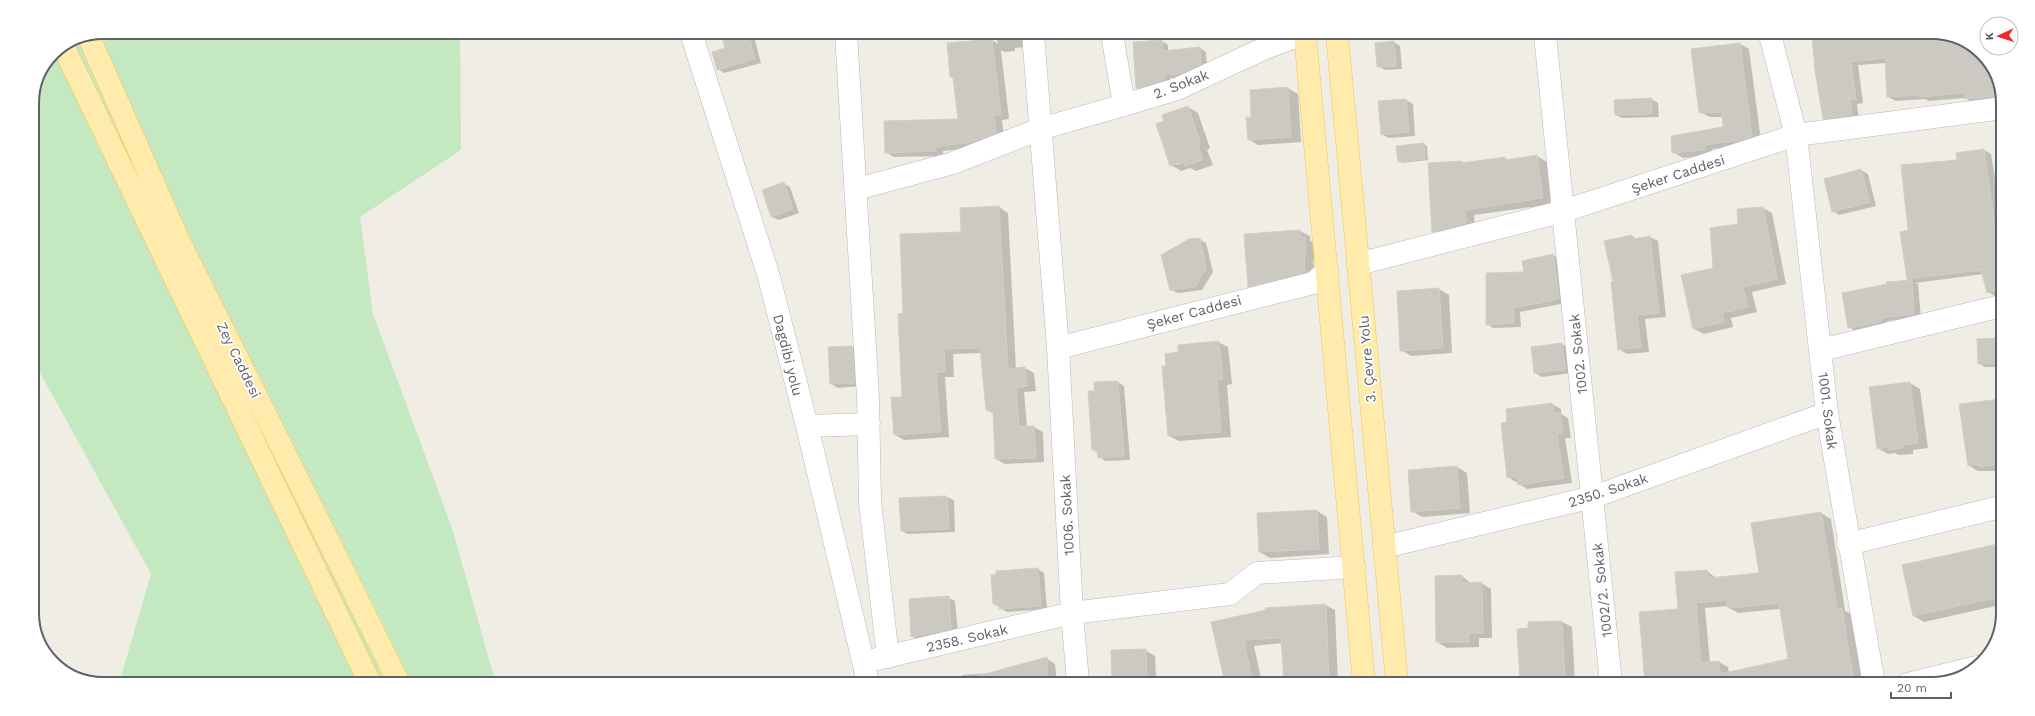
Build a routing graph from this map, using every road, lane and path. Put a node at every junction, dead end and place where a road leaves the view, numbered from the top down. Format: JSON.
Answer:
{"nodes":[{"id":1,"x":692,"y":39,"type":"edge"},
{"id":2,"x":846,"y":39,"type":"edge"},
{"id":3,"x":1033,"y":39,"type":"edge"},
{"id":4,"x":1113,"y":39,"type":"edge"},
{"id":5,"x":1291,"y":39,"type":"edge"},
{"id":6,"x":1304,"y":39,"type":"edge"},
{"id":7,"x":1337,"y":39,"type":"edge"},
{"id":8,"x":1545,"y":39,"type":"edge"},
{"id":9,"x":1771,"y":39,"type":"edge"},
{"id":10,"x":90,"y":40,"type":"edge"},
{"id":11,"x":66,"y":51,"type":"edge"},
{"id":12,"x":1124,"y":105,"type":"junction"},
{"id":13,"x":1996,"y":109,"type":"edge"},
{"id":14,"x":1040,"y":129,"type":"junction"},
{"id":15,"x":1796,"y":135,"type":"junction"},
{"id":16,"x":857,"y":189,"type":"junction"},
{"id":17,"x":1564,"y":211,"type":"junction"},
{"id":18,"x":1358,"y":264,"type":"junction"},
{"id":19,"x":1326,"y":271,"type":"junction"},
{"id":20,"x":1996,"y":307,"type":"edge"},
{"id":21,"x":1058,"y":348,"type":"junction"},
{"id":22,"x":1821,"y":350,"type":"junction"},
{"id":23,"x":1827,"y":413,"type":"junction"},
{"id":24,"x":869,"y":424,"type":"junction"},
{"id":25,"x":807,"y":426,"type":"junction"},
{"id":26,"x":1593,"y":497,"type":"junction"},
{"id":27,"x":1996,"y":508,"type":"edge"},
{"id":28,"x":1848,"y":544,"type":"junction"},
{"id":29,"x":1384,"y":547,"type":"junction"},
{"id":30,"x":1354,"y":567,"type":"junction"},
{"id":31,"x":1072,"y":613,"type":"junction"},
{"id":32,"x":888,"y":657,"type":"junction"},
{"id":33,"x":865,"y":672,"type":"edge"},
{"id":34,"x":1957,"y":672,"type":"edge"},
{"id":35,"x":1940,"y":676,"type":"edge"},
{"id":36,"x":367,"y":677,"type":"edge"},
{"id":37,"x":396,"y":677,"type":"edge"},
{"id":38,"x":1078,"y":677,"type":"edge"},
{"id":39,"x":1363,"y":677,"type":"edge"},
{"id":40,"x":1396,"y":677,"type":"edge"},
{"id":41,"x":1610,"y":677,"type":"edge"},
{"id":42,"x":1873,"y":677,"type":"edge"}],
"edges":[{"from":1,"to":25,"type":"street","name":"Dagdibi yolu"},
{"from":2,"to":16,"type":"street"},
{"from":3,"to":14,"type":"street","name":"1006. Sokak"},
{"from":4,"to":12,"type":"street"},
{"from":5,"to":12,"type":"street","name":"2. Sokak"},
{"from":6,"to":19,"type":"main road"},
{"from":7,"to":18,"type":"main road","name":"3. Çevre Yolu"},
{"from":8,"to":17,"type":"street","name":"1002. Sokak"},
{"from":9,"to":15,"type":"street","name":"1001. Sokak"},
{"from":10,"to":37,"type":"main road","name":"Zey Caddesi"},
{"from":11,"to":36,"type":"main road","name":"Zey Caddesi"},
{"from":12,"to":14,"type":"street","name":"2. Sokak"},
{"from":13,"to":15,"type":"street","name":"Şeker Caddesi"},
{"from":14,"to":16,"type":"street","name":"2. Sokak"},
{"from":14,"to":21,"type":"street","name":"1006. Sokak"},
{"from":15,"to":17,"type":"street","name":"Şeker Caddesi"},
{"from":15,"to":22,"type":"street","name":"1001. Sokak"},
{"from":16,"to":24,"type":"street"},
{"from":17,"to":18,"type":"street","name":"Şeker Caddesi"},
{"from":17,"to":26,"type":"street","name":"1002. Sokak"},
{"from":18,"to":29,"type":"main road","name":"3. Çevre Yolu"},
{"from":19,"to":21,"type":"street","name":"Şeker Caddesi"},
{"from":19,"to":30,"type":"main road"},
{"from":20,"to":22,"type":"street"},
{"from":21,"to":31,"type":"street","name":"1006. Sokak"},
{"from":22,"to":23,"type":"street","name":"1001. Sokak"},
{"from":23,"to":26,"type":"street","name":"2350. Sokak"},
{"from":23,"to":28,"type":"street","name":"1001. Sokak"},
{"from":24,"to":25,"type":"street"},
{"from":24,"to":32,"type":"street"},
{"from":25,"to":33,"type":"street","name":"Dagdibi yolu"},
{"from":26,"to":29,"type":"street","name":"2350. Sokak"},
{"from":26,"to":41,"type":"street","name":"1002/2. Sokak"},
{"from":27,"to":28,"type":"street"},
{"from":28,"to":42,"type":"street","name":"1001. Sokak"},
{"from":29,"to":40,"type":"main road","name":"3. Çevre Yolu"},
{"from":30,"to":31,"type":"street","name":"2358. Sokak"},
{"from":30,"to":39,"type":"main road"},
{"from":31,"to":32,"type":"street","name":"2358. Sokak"},
{"from":31,"to":38,"type":"street","name":"1006. Sokak"},
{"from":32,"to":33,"type":"street","name":"2358. Sokak"},
{"from":34,"to":35,"type":"street"}]}
